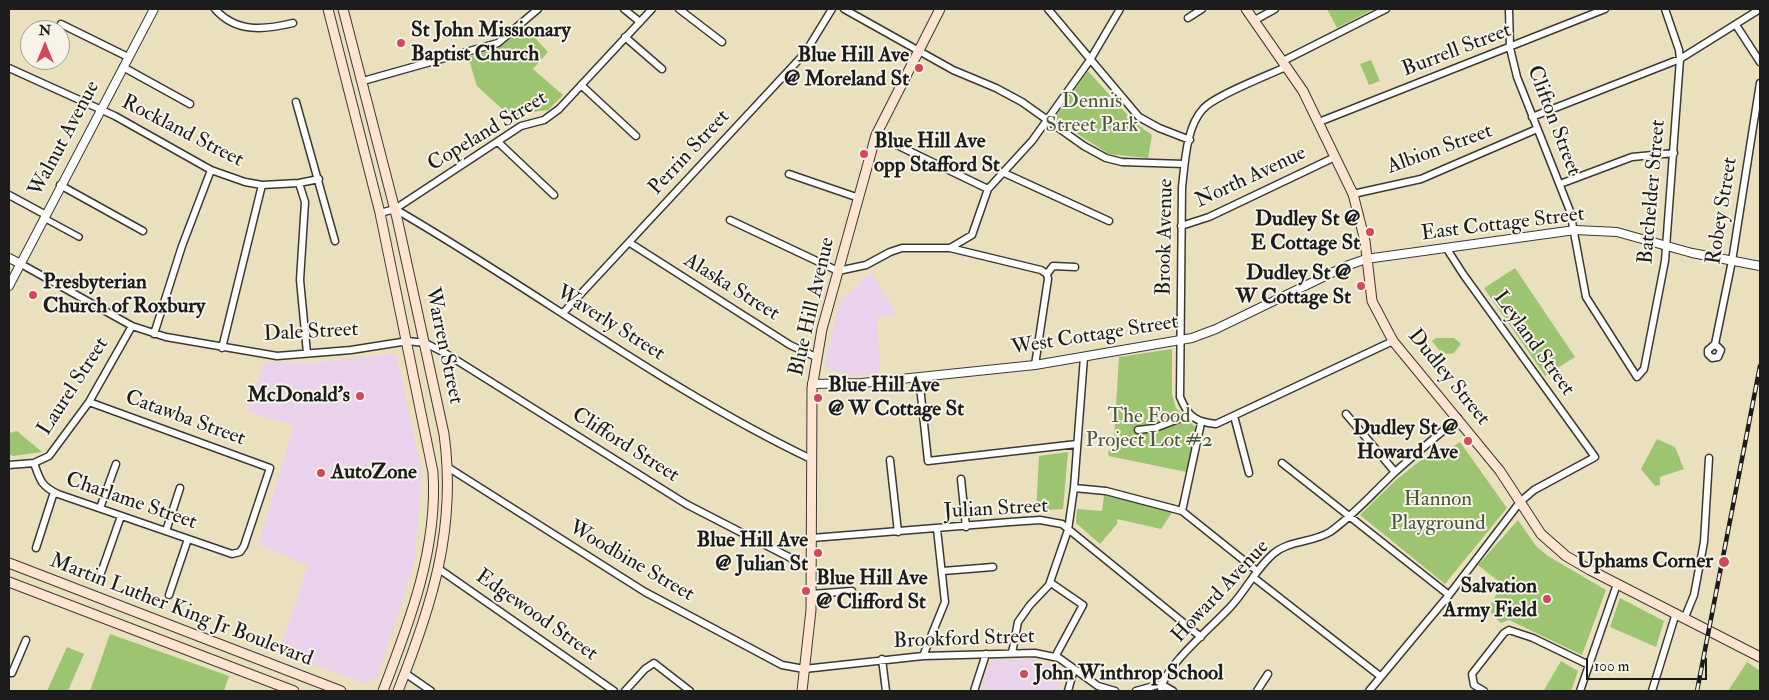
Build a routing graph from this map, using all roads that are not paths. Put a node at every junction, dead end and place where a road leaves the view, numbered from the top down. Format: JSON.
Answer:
{"nodes":[{"id":1,"x":154,"y":9,"type":"edge"},
{"id":2,"x":215,"y":9,"type":"edge"},
{"id":3,"x":328,"y":9,"type":"edge"},
{"id":4,"x":344,"y":9,"type":"edge"},
{"id":5,"x":538,"y":9,"type":"edge"},
{"id":6,"x":624,"y":9,"type":"edge"},
{"id":7,"x":652,"y":9,"type":"edge"},
{"id":8,"x":679,"y":9,"type":"edge"},
{"id":9,"x":832,"y":9,"type":"edge"},
{"id":10,"x":844,"y":9,"type":"edge"},
{"id":11,"x":940,"y":9,"type":"edge"},
{"id":12,"x":1048,"y":9,"type":"edge"},
{"id":13,"x":1120,"y":9,"type":"edge"},
{"id":14,"x":1202,"y":9,"type":"edge"},
{"id":15,"x":1246,"y":9,"type":"edge"},
{"id":16,"x":1275,"y":9,"type":"edge"},
{"id":17,"x":1386,"y":9,"type":"edge"},
{"id":18,"x":1509,"y":9,"type":"edge"},
{"id":19,"x":1605,"y":9,"type":"edge"},
{"id":20,"x":1665,"y":9,"type":"edge"},
{"id":21,"x":1760,"y":9,"type":"edge"},
{"id":22,"x":1188,"y":18,"type":"dead end"},
{"id":23,"x":1254,"y":20,"type":"junction"},
{"id":24,"x":640,"y":22,"type":"junction"},
{"id":25,"x":293,"y":23,"type":"dead end"},
{"id":26,"x":1736,"y":24,"type":"junction"},
{"id":27,"x":70,"y":28,"type":"edge"},
{"id":28,"x":625,"y":37,"type":"junction"},
{"id":29,"x":722,"y":42,"type":"dead end"},
{"id":30,"x":1510,"y":48,"type":"junction"},
{"id":31,"x":918,"y":52,"type":"junction"},
{"id":32,"x":128,"y":57,"type":"junction"},
{"id":33,"x":1680,"y":59,"type":"junction"},
{"id":34,"x":1090,"y":60,"type":"junction"},
{"id":35,"x":1760,"y":62,"type":"edge"},
{"id":36,"x":1285,"y":64,"type":"junction"},
{"id":37,"x":123,"y":67,"type":"junction"},
{"id":38,"x":9,"y":68,"type":"edge"},
{"id":39,"x":662,"y":69,"type":"dead end"},
{"id":40,"x":363,"y":81,"type":"junction"},
{"id":41,"x":1760,"y":83,"type":"edge"},
{"id":42,"x":582,"y":85,"type":"junction"},
{"id":43,"x":296,"y":102,"type":"dead end"},
{"id":44,"x":190,"y":104,"type":"dead end"},
{"id":45,"x":100,"y":109,"type":"junction"},
{"id":46,"x":1532,"y":117,"type":"junction"},
{"id":47,"x":1045,"y":120,"type":"junction"},
{"id":48,"x":1319,"y":122,"type":"junction"},
{"id":49,"x":1537,"y":129,"type":"junction"},
{"id":50,"x":876,"y":135,"type":"junction"},
{"id":51,"x":636,"y":136,"type":"dead end"},
{"id":52,"x":1190,"y":140,"type":"junction"},
{"id":53,"x":498,"y":142,"type":"junction"},
{"id":54,"x":1674,"y":153,"type":"junction"},
{"id":55,"x":1335,"y":157,"type":"junction"},
{"id":56,"x":1184,"y":164,"type":"junction"},
{"id":57,"x":211,"y":170,"type":"junction"},
{"id":58,"x":1002,"y":172,"type":"junction"},
{"id":59,"x":789,"y":174,"type":"dead end"},
{"id":60,"x":319,"y":179,"type":"junction"},
{"id":61,"x":299,"y":183,"type":"junction"},
{"id":62,"x":1560,"y":184,"type":"junction"},
{"id":63,"x":60,"y":185,"type":"junction"},
{"id":64,"x":262,"y":185,"type":"junction"},
{"id":65,"x":988,"y":189,"type":"junction"},
{"id":66,"x":1353,"y":194,"type":"junction"},
{"id":67,"x":9,"y":195,"type":"edge"},
{"id":68,"x":554,"y":195,"type":"dead end"},
{"id":69,"x":859,"y":198,"type":"junction"},
{"id":70,"x":395,"y":209,"type":"junction"},
{"id":71,"x":380,"y":213,"type":"junction"},
{"id":72,"x":45,"y":216,"type":"junction"},
{"id":73,"x":730,"y":220,"type":"dead end"},
{"id":74,"x":1109,"y":221,"type":"dead end"},
{"id":75,"x":1181,"y":226,"type":"junction"},
{"id":76,"x":1575,"y":230,"type":"junction"},
{"id":77,"x":143,"y":231,"type":"dead end"},
{"id":78,"x":80,"y":237,"type":"dead end"},
{"id":79,"x":335,"y":241,"type":"dead end"},
{"id":80,"x":630,"y":243,"type":"junction"},
{"id":81,"x":1667,"y":245,"type":"junction"},
{"id":82,"x":950,"y":248,"type":"junction"},
{"id":83,"x":1448,"y":249,"type":"junction"},
{"id":84,"x":9,"y":258,"type":"edge"},
{"id":85,"x":1366,"y":259,"type":"junction"},
{"id":86,"x":1732,"y":261,"type":"junction"},
{"id":87,"x":21,"y":264,"type":"junction"},
{"id":88,"x":1760,"y":266,"type":"edge"},
{"id":89,"x":1075,"y":267,"type":"dead end"},
{"id":90,"x":838,"y":271,"type":"junction"},
{"id":91,"x":1047,"y":274,"type":"junction"},
{"id":92,"x":9,"y":286,"type":"edge"},
{"id":93,"x":563,"y":313,"type":"junction"},
{"id":94,"x":132,"y":326,"type":"junction"},
{"id":95,"x":154,"y":334,"type":"junction"},
{"id":96,"x":1181,"y":340,"type":"junction"},
{"id":97,"x":1393,"y":340,"type":"junction"},
{"id":98,"x":408,"y":341,"type":"junction"},
{"id":99,"x":425,"y":343,"type":"junction"},
{"id":100,"x":1716,"y":344,"type":"dead end"},
{"id":101,"x":222,"y":348,"type":"junction"},
{"id":102,"x":307,"y":353,"type":"junction"},
{"id":103,"x":816,"y":357,"type":"junction"},
{"id":104,"x":1084,"y":357,"type":"junction"},
{"id":105,"x":1035,"y":365,"type":"junction"},
{"id":106,"x":919,"y":377,"type":"junction"},
{"id":107,"x":1638,"y":377,"type":"joint"},
{"id":108,"x":812,"y":384,"type":"junction"},
{"id":109,"x":88,"y":402,"type":"junction"},
{"id":110,"x":1346,"y":414,"type":"dead end"},
{"id":111,"x":1189,"y":415,"type":"junction"},
{"id":112,"x":1234,"y":416,"type":"junction"},
{"id":113,"x":1458,"y":418,"type":"junction"},
{"id":114,"x":1201,"y":422,"type":"junction"},
{"id":115,"x":1138,"y":430,"type":"dead end"},
{"id":116,"x":1077,"y":444,"type":"junction"},
{"id":117,"x":1709,"y":458,"type":"dead end"},
{"id":118,"x":811,"y":459,"type":"junction"},
{"id":119,"x":890,"y":460,"type":"dead end"},
{"id":120,"x":34,"y":463,"type":"junction"},
{"id":121,"x":1282,"y":463,"type":"dead end"},
{"id":122,"x":116,"y":464,"type":"dead end"},
{"id":123,"x":9,"y":465,"type":"edge"},
{"id":124,"x":449,"y":468,"type":"junction"},
{"id":125,"x":1395,"y":472,"type":"junction"},
{"id":126,"x":1249,"y":473,"type":"dead end"},
{"id":127,"x":961,"y":479,"type":"dead end"},
{"id":128,"x":180,"y":488,"type":"dead end"},
{"id":129,"x":1074,"y":488,"type":"junction"},
{"id":130,"x":54,"y":492,"type":"junction"},
{"id":131,"x":1520,"y":502,"type":"junction"},
{"id":132,"x":100,"y":508,"type":"junction"},
{"id":133,"x":1182,"y":511,"type":"junction"},
{"id":134,"x":121,"y":516,"type":"junction"},
{"id":135,"x":1349,"y":517,"type":"junction"},
{"id":136,"x":966,"y":527,"type":"junction"},
{"id":137,"x":937,"y":529,"type":"junction"},
{"id":138,"x":1068,"y":530,"type":"junction"},
{"id":139,"x":166,"y":531,"type":"junction"},
{"id":140,"x":898,"y":532,"type":"junction"},
{"id":141,"x":812,"y":538,"type":"junction"},
{"id":142,"x":188,"y":539,"type":"junction"},
{"id":143,"x":36,"y":548,"type":"dead end"},
{"id":144,"x":232,"y":554,"type":"joint"},
{"id":145,"x":9,"y":564,"type":"edge"},
{"id":146,"x":993,"y":567,"type":"dead end"},
{"id":147,"x":812,"y":568,"type":"junction"},
{"id":148,"x":439,"y":569,"type":"junction"},
{"id":149,"x":943,"y":571,"type":"junction"},
{"id":150,"x":101,"y":573,"type":"dead end"},
{"id":151,"x":1255,"y":574,"type":"junction"},
{"id":152,"x":9,"y":582,"type":"edge"},
{"id":153,"x":1051,"y":583,"type":"junction"},
{"id":154,"x":1617,"y":584,"type":"junction"},
{"id":155,"x":852,"y":591,"type":"dead end"},
{"id":156,"x":812,"y":594,"type":"junction"},
{"id":157,"x":169,"y":595,"type":"dead end"},
{"id":158,"x":1449,"y":595,"type":"junction"},
{"id":159,"x":1676,"y":613,"type":"junction"},
{"id":160,"x":1685,"y":617,"type":"junction"},
{"id":161,"x":1201,"y":637,"type":"junction"},
{"id":162,"x":26,"y":640,"type":"dead end"},
{"id":163,"x":1012,"y":653,"type":"junction"},
{"id":164,"x":986,"y":654,"type":"junction"},
{"id":165,"x":923,"y":656,"type":"junction"},
{"id":166,"x":1056,"y":657,"type":"junction"},
{"id":167,"x":1760,"y":657,"type":"edge"},
{"id":168,"x":882,"y":660,"type":"junction"},
{"id":169,"x":1589,"y":665,"type":"junction"},
{"id":170,"x":804,"y":669,"type":"junction"},
{"id":171,"x":1074,"y":669,"type":"junction"},
{"id":172,"x":9,"y":673,"type":"edge"},
{"id":173,"x":405,"y":673,"type":"junction"},
{"id":174,"x":1268,"y":674,"type":"dead end"},
{"id":175,"x":1380,"y":676,"type":"junction"},
{"id":176,"x":1161,"y":688,"type":"edge"},
{"id":177,"x":294,"y":691,"type":"edge"},
{"id":178,"x":341,"y":691,"type":"edge"},
{"id":179,"x":383,"y":691,"type":"edge"},
{"id":180,"x":398,"y":691,"type":"edge"},
{"id":181,"x":431,"y":691,"type":"edge"},
{"id":182,"x":614,"y":691,"type":"edge"},
{"id":183,"x":625,"y":691,"type":"edge"},
{"id":184,"x":690,"y":691,"type":"edge"},
{"id":185,"x":802,"y":691,"type":"edge"},
{"id":186,"x":886,"y":691,"type":"edge"},
{"id":187,"x":974,"y":691,"type":"edge"},
{"id":188,"x":1068,"y":691,"type":"edge"},
{"id":189,"x":1115,"y":691,"type":"edge"},
{"id":190,"x":1136,"y":691,"type":"edge"},
{"id":191,"x":1173,"y":691,"type":"edge"},
{"id":192,"x":1257,"y":691,"type":"edge"},
{"id":193,"x":1368,"y":691,"type":"edge"},
{"id":194,"x":1484,"y":691,"type":"edge"},
{"id":195,"x":1580,"y":691,"type":"edge"},
{"id":196,"x":1652,"y":691,"type":"edge"}],
"edges":[{"from":1,"to":32,"type":"street","name":"Walnut Avenue"},
{"from":2,"to":25,"type":"street"},
{"from":3,"to":71,"type":"main road","name":"Warren Street"},
{"from":4,"to":40,"type":"main road","name":"Warren Street"},
{"from":5,"to":40,"type":"street"},
{"from":6,"to":24,"type":"street"},
{"from":7,"to":24,"type":"street","name":"Copeland Street"},
{"from":8,"to":29,"type":"street"},
{"from":9,"to":80,"type":"street","name":"Perrin Street"},
{"from":10,"to":31,"type":"street"},
{"from":11,"to":31,"type":"main road","name":"Blue Hill Avenue"},
{"from":12,"to":34,"type":"street"},
{"from":13,"to":34,"type":"street"},
{"from":14,"to":22,"type":"street"},
{"from":15,"to":23,"type":"main road","name":"Dudley Street"},
{"from":16,"to":23,"type":"street"},
{"from":17,"to":36,"type":"street","name":"Brook Avenue"},
{"from":18,"to":30,"type":"street","name":"Clifton Street"},
{"from":19,"to":30,"type":"street","name":"Burrell Street"},
{"from":20,"to":33,"type":"street","name":"Batchelder Street"},
{"from":21,"to":26,"type":"street"},
{"from":23,"to":36,"type":"main road","name":"Dudley Street"},
{"from":24,"to":28,"type":"street","name":"Copeland Street"},
{"from":26,"to":33,"type":"street"},
{"from":26,"to":35,"type":"street"},
{"from":27,"to":32,"type":"street"},
{"from":28,"to":39,"type":"street"},
{"from":28,"to":42,"type":"street","name":"Copeland Street"},
{"from":30,"to":46,"type":"street","name":"Clifton Street"},
{"from":30,"to":48,"type":"street","name":"Burrell Street"},
{"from":31,"to":47,"type":"street"},
{"from":31,"to":50,"type":"main road","name":"Blue Hill Avenue"},
{"from":32,"to":37,"type":"street","name":"Walnut Avenue"},
{"from":33,"to":46,"type":"street"},
{"from":33,"to":54,"type":"street","name":"Batchelder Street"},
{"from":34,"to":47,"type":"street"},
{"from":34,"to":52,"type":"street"},
{"from":36,"to":48,"type":"main road","name":"Dudley Street"},
{"from":36,"to":52,"type":"street","name":"Brook Avenue"},
{"from":37,"to":44,"type":"street"},
{"from":37,"to":45,"type":"street","name":"Walnut Avenue"},
{"from":38,"to":45,"type":"street","name":"Rockland Street"},
{"from":40,"to":70,"type":"main road","name":"Warren Street"},
{"from":41,"to":86,"type":"street","name":"Robey Street"},
{"from":42,"to":51,"type":"street"},
{"from":42,"to":53,"type":"street","name":"Copeland Street"},
{"from":43,"to":60,"type":"street"},
{"from":45,"to":57,"type":"street","name":"Rockland Street"},
{"from":45,"to":63,"type":"street","name":"Walnut Avenue"},
{"from":46,"to":49,"type":"street","name":"Clifton Street"},
{"from":47,"to":56,"type":"street"},
{"from":47,"to":58,"type":"street"},
{"from":48,"to":55,"type":"main road","name":"Dudley Street"},
{"from":49,"to":62,"type":"street","name":"Clifton Street"},
{"from":49,"to":66,"type":"street","name":"Albion Street"},
{"from":50,"to":65,"type":"street"},
{"from":50,"to":69,"type":"main road","name":"Blue Hill Avenue"},
{"from":52,"to":56,"type":"street","name":"Brook Avenue"},
{"from":53,"to":68,"type":"street"},
{"from":53,"to":70,"type":"street","name":"Copeland Street"},
{"from":54,"to":62,"type":"street"},
{"from":54,"to":81,"type":"street","name":"Batchelder Street"},
{"from":55,"to":66,"type":"main road","name":"Dudley Street"},
{"from":55,"to":75,"type":"street","name":"North Avenue"},
{"from":56,"to":75,"type":"street","name":"Brook Avenue"},
{"from":57,"to":64,"type":"street","name":"Rockland Street"},
{"from":57,"to":95,"type":"street"},
{"from":58,"to":65,"type":"street"},
{"from":58,"to":74,"type":"street"},
{"from":59,"to":69,"type":"street"},
{"from":60,"to":61,"type":"street","name":"Rockland Street"},
{"from":60,"to":79,"type":"street"},
{"from":61,"to":64,"type":"street","name":"Rockland Street"},
{"from":61,"to":102,"type":"street"},
{"from":62,"to":76,"type":"street","name":"Clifton Street"},
{"from":63,"to":72,"type":"street","name":"Walnut Avenue"},
{"from":63,"to":77,"type":"street"},
{"from":64,"to":101,"type":"street"},
{"from":65,"to":82,"type":"street"},
{"from":66,"to":85,"type":"main road","name":"Dudley Street"},
{"from":67,"to":72,"type":"street"},
{"from":69,"to":90,"type":"main road","name":"Blue Hill Avenue"},
{"from":70,"to":71,"type":"street","name":"Copeland Street"},
{"from":70,"to":93,"type":"street","name":"Waverly Street"},
{"from":70,"to":99,"type":"main road","name":"Warren Street"},
{"from":71,"to":98,"type":"main road","name":"Warren Street"},
{"from":72,"to":78,"type":"street"},
{"from":72,"to":87,"type":"street","name":"Walnut Avenue"},
{"from":73,"to":90,"type":"street"},
{"from":75,"to":96,"type":"street","name":"Brook Avenue"},
{"from":76,"to":81,"type":"street","name":"East Cottage Street"},
{"from":76,"to":83,"type":"street","name":"East Cottage Street"},
{"from":76,"to":107,"type":"street","name":"Clifton Street"},
{"from":80,"to":93,"type":"street","name":"Perrin Street"},
{"from":80,"to":103,"type":"street","name":"Alaska Street"},
{"from":81,"to":86,"type":"street","name":"East Cottage Street"},
{"from":81,"to":107,"type":"street","name":"Batchelder Street"},
{"from":82,"to":90,"type":"street"},
{"from":82,"to":91,"type":"street"},
{"from":83,"to":85,"type":"street","name":"East Cottage Street"},
{"from":83,"to":131,"type":"street","name":"Leyland Street"},
{"from":84,"to":87,"type":"street","name":"Dale Street"},
{"from":85,"to":96,"type":"street","name":"West Cottage Street"},
{"from":85,"to":97,"type":"main road","name":"Dudley Street"},
{"from":86,"to":88,"type":"street","name":"East Cottage Street"},
{"from":86,"to":100,"type":"street","name":"Robey Street"},
{"from":87,"to":92,"type":"street","name":"Walnut Avenue"},
{"from":87,"to":94,"type":"street","name":"Dale Street"},
{"from":89,"to":91,"type":"street"},
{"from":90,"to":103,"type":"main road","name":"Blue Hill Avenue"},
{"from":91,"to":105,"type":"street"},
{"from":93,"to":118,"type":"street","name":"Waverly Street"},
{"from":94,"to":95,"type":"street","name":"Dale Street"},
{"from":94,"to":109,"type":"street","name":"Laurel Street"},
{"from":95,"to":101,"type":"street","name":"Dale Street"},
{"from":96,"to":104,"type":"street","name":"West Cottage Street"},
{"from":96,"to":111,"type":"street","name":"Brook Avenue"},
{"from":97,"to":112,"type":"street"},
{"from":97,"to":113,"type":"main road","name":"Dudley Street"},
{"from":98,"to":99,"type":"street","name":"Dale Street"},
{"from":98,"to":102,"type":"street","name":"Dale Street"},
{"from":98,"to":179,"type":"main road","name":"Warren Street"},
{"from":99,"to":124,"type":"main road","name":"Warren Street"},
{"from":99,"to":147,"type":"street","name":"Clifford Street"},
{"from":101,"to":102,"type":"street","name":"Dale Street"},
{"from":103,"to":108,"type":"main road","name":"Blue Hill Avenue"},
{"from":104,"to":105,"type":"street","name":"West Cottage Street"},
{"from":104,"to":116,"type":"street"},
{"from":105,"to":106,"type":"street","name":"West Cottage Street"},
{"from":106,"to":108,"type":"street","name":"West Cottage Street"},
{"from":106,"to":116,"type":"street"},
{"from":108,"to":118,"type":"main road","name":"Blue Hill Avenue"},
{"from":109,"to":120,"type":"street","name":"Laurel Street"},
{"from":109,"to":144,"type":"street","name":"Catawba Street"},
{"from":110,"to":125,"type":"street"},
{"from":111,"to":114,"type":"street"},
{"from":111,"to":115,"type":"street"},
{"from":112,"to":114,"type":"street"},
{"from":112,"to":126,"type":"street"},
{"from":113,"to":125,"type":"street","name":"Howard Avenue"},
{"from":113,"to":131,"type":"main road","name":"Dudley Street"},
{"from":114,"to":133,"type":"street"},
{"from":116,"to":129,"type":"street"},
{"from":117,"to":160,"type":"street"},
{"from":118,"to":141,"type":"main road","name":"Blue Hill Avenue"},
{"from":119,"to":140,"type":"street"},
{"from":120,"to":123,"type":"street","name":"Laurel Street"},
{"from":120,"to":130,"type":"street","name":"Charlame Street"},
{"from":121,"to":135,"type":"street"},
{"from":122,"to":132,"type":"street"},
{"from":124,"to":148,"type":"main road","name":"Warren Street"},
{"from":124,"to":170,"type":"street","name":"Woodbine Street"},
{"from":125,"to":135,"type":"street","name":"Howard Avenue"},
{"from":127,"to":136,"type":"street"},
{"from":128,"to":139,"type":"street"},
{"from":129,"to":133,"type":"street"},
{"from":129,"to":138,"type":"street"},
{"from":130,"to":132,"type":"street","name":"Charlame Street"},
{"from":130,"to":143,"type":"street"},
{"from":131,"to":154,"type":"main road","name":"Dudley Street"},
{"from":131,"to":158,"type":"street"},
{"from":132,"to":134,"type":"street","name":"Charlame Street"},
{"from":133,"to":151,"type":"street"},
{"from":134,"to":139,"type":"street","name":"Charlame Street"},
{"from":134,"to":150,"type":"street"},
{"from":135,"to":151,"type":"street","name":"Howard Avenue"},
{"from":135,"to":158,"type":"street"},
{"from":136,"to":137,"type":"street","name":"Julian Street"},
{"from":136,"to":138,"type":"street","name":"Julian Street"},
{"from":137,"to":140,"type":"street","name":"Julian Street"},
{"from":137,"to":149,"type":"street"},
{"from":138,"to":153,"type":"street"},
{"from":138,"to":161,"type":"street","name":"Julian Street"},
{"from":139,"to":142,"type":"street","name":"Charlame Street"},
{"from":140,"to":141,"type":"street","name":"Julian Street"},
{"from":141,"to":147,"type":"main road","name":"Blue Hill Avenue"},
{"from":142,"to":144,"type":"street","name":"Charlame Street"},
{"from":142,"to":157,"type":"street"},
{"from":145,"to":178,"type":"main road","name":"Martin Luther King Jr Boulevard"},
{"from":146,"to":149,"type":"street"},
{"from":147,"to":156,"type":"main road","name":"Blue Hill Avenue"},
{"from":148,"to":173,"type":"main road","name":"Warren Street"},
{"from":148,"to":182,"type":"street","name":"Edgewood Street"},
{"from":149,"to":165,"type":"street"},
{"from":151,"to":161,"type":"street","name":"Howard Avenue"},
{"from":151,"to":175,"type":"street"},
{"from":152,"to":177,"type":"main road","name":"Martin Luther King Jr Boulevard"},
{"from":153,"to":163,"type":"street"},
{"from":153,"to":166,"type":"street"},
{"from":154,"to":159,"type":"main road","name":"Dudley Street"},
{"from":154,"to":169,"type":"street"},
{"from":155,"to":156,"type":"street"},
{"from":156,"to":170,"type":"main road","name":"Blue Hill Avenue"},
{"from":158,"to":175,"type":"street"},
{"from":159,"to":160,"type":"main road","name":"Dudley Street"},
{"from":159,"to":196,"type":"street"},
{"from":160,"to":167,"type":"main road","name":"Dudley Street"},
{"from":161,"to":176,"type":"street","name":"Howard Avenue"},
{"from":162,"to":172,"type":"street"},
{"from":163,"to":164,"type":"street","name":"Brookford Street"},
{"from":163,"to":166,"type":"street","name":"Brookford Street"},
{"from":164,"to":165,"type":"street","name":"Brookford Street"},
{"from":164,"to":187,"type":"street"},
{"from":165,"to":168,"type":"street","name":"Brookford Street"},
{"from":166,"to":171,"type":"street","name":"Brookford Street"},
{"from":168,"to":170,"type":"street","name":"Brookford Street"},
{"from":168,"to":186,"type":"street"},
{"from":169,"to":194,"type":"street"},
{"from":169,"to":195,"type":"street"},
{"from":170,"to":185,"type":"main road","name":"Blue Hill Avenue"},
{"from":171,"to":188,"type":"street"},
{"from":171,"to":189,"type":"street","name":"Brookford Street"},
{"from":173,"to":180,"type":"main road","name":"Warren Street"},
{"from":173,"to":181,"type":"street"},
{"from":174,"to":192,"type":"street"},
{"from":175,"to":193,"type":"street"},
{"from":176,"to":190,"type":"street"},
{"from":176,"to":191,"type":"street"},
{"from":183,"to":184,"type":"street"}]}
